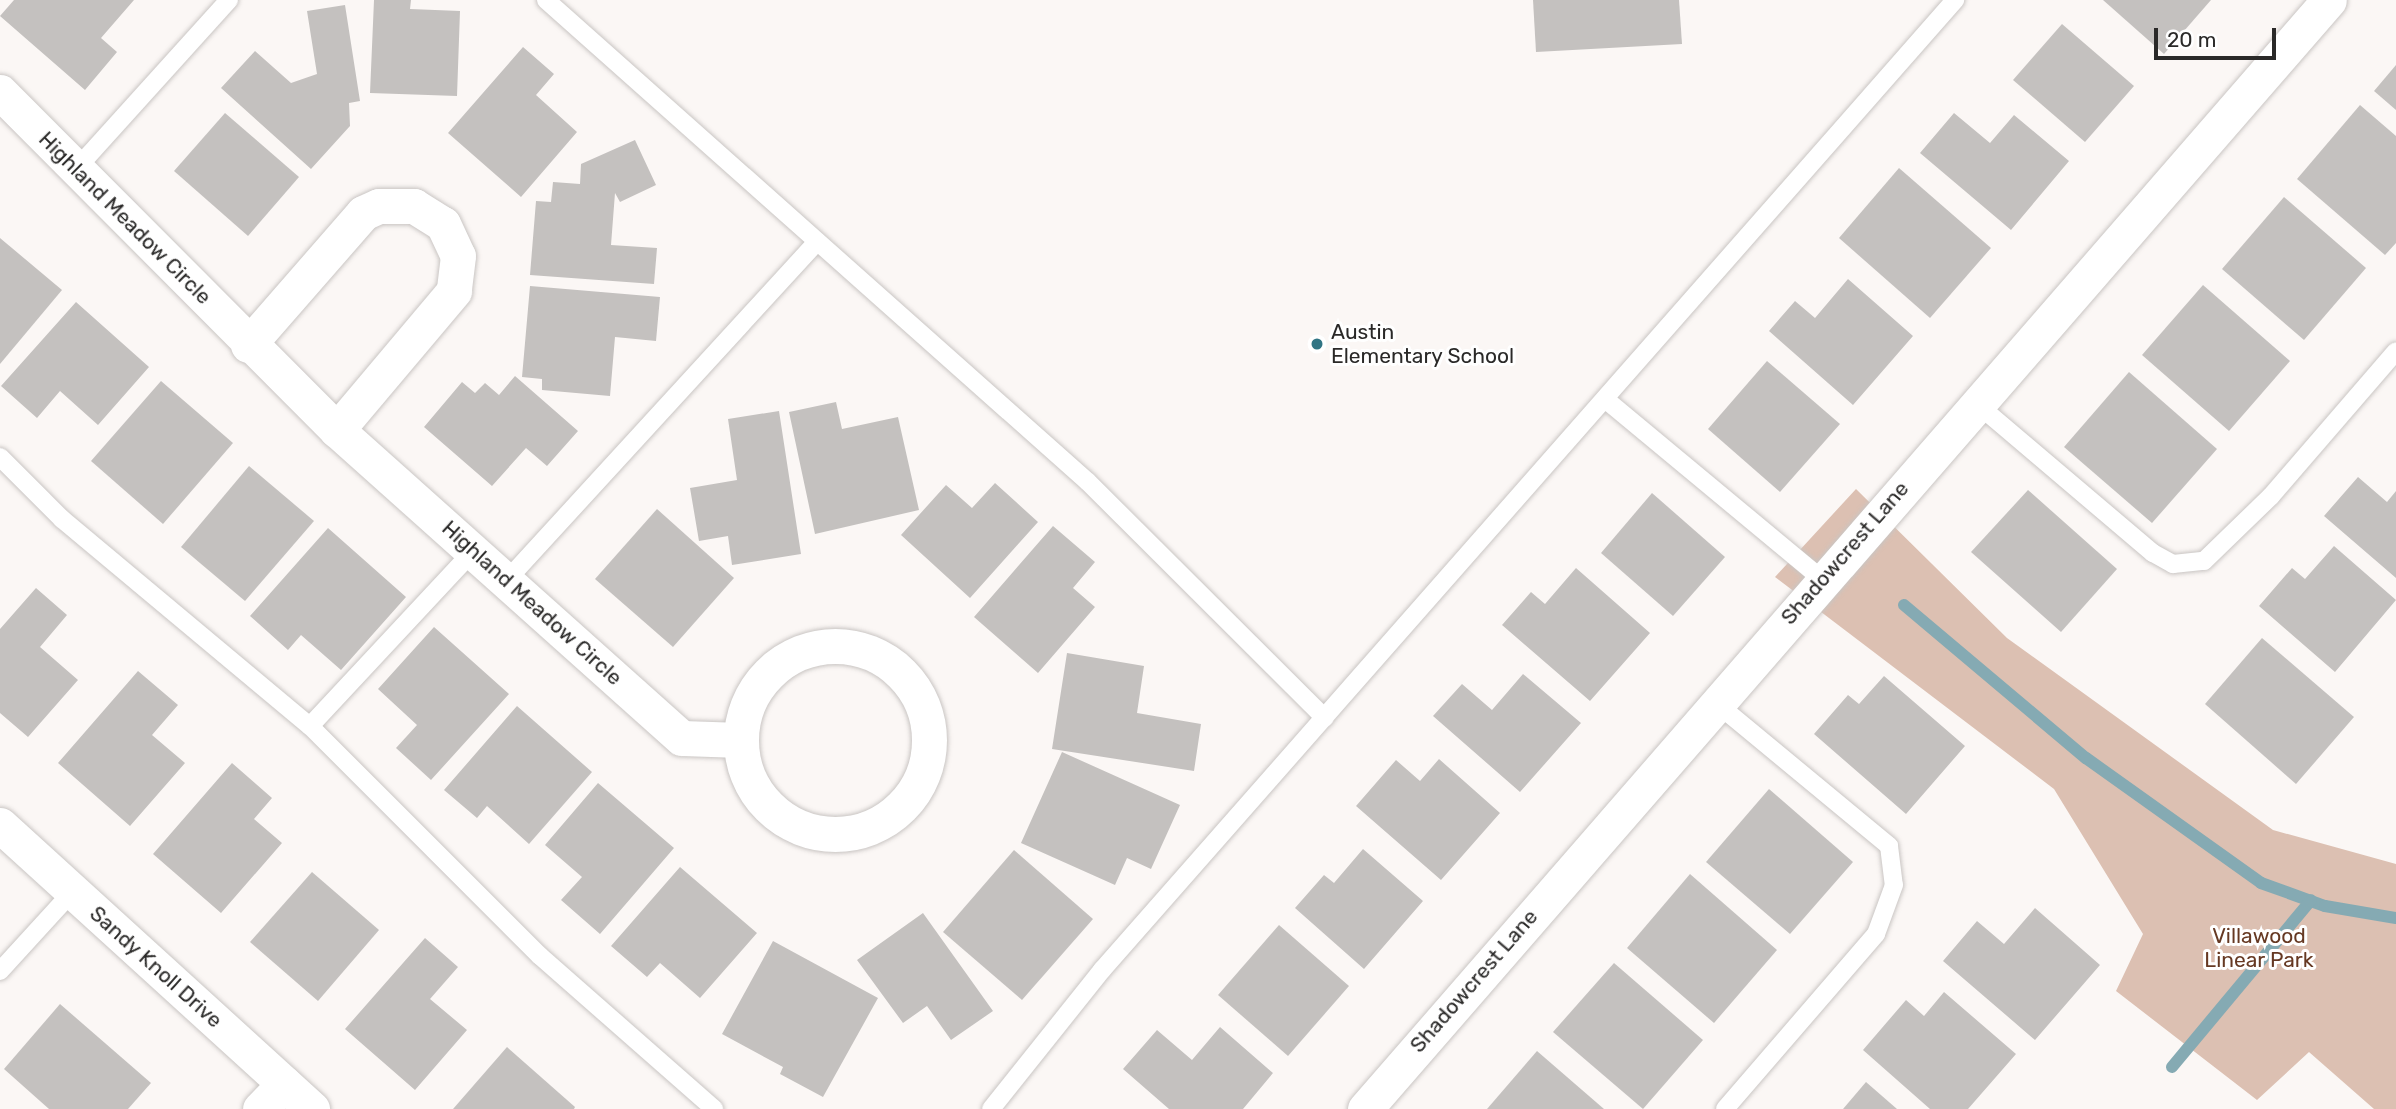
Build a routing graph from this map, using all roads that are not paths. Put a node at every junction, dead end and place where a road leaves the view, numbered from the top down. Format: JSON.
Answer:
{"nodes":[{"id":1,"x":229,"y":0,"type":"edge"},
{"id":2,"x":546,"y":0,"type":"edge"},
{"id":3,"x":1955,"y":0,"type":"edge"},
{"id":4,"x":2329,"y":0,"type":"edge"},
{"id":5,"x":0,"y":92,"type":"edge"},
{"id":6,"x":77,"y":168,"type":"junction"},
{"id":7,"x":817,"y":242,"type":"junction"},
{"id":8,"x":248,"y":345,"type":"junction"},
{"id":9,"x":2396,"y":351,"type":"edge"},
{"id":10,"x":1605,"y":399,"type":"junction"},
{"id":11,"x":1976,"y":402,"type":"junction"},
{"id":12,"x":337,"y":430,"type":"junction"},
{"id":13,"x":0,"y":457,"type":"edge"},
{"id":14,"x":474,"y":550,"type":"junction"},
{"id":15,"x":1822,"y":579,"type":"junction"},
{"id":16,"x":508,"y":580,"type":"junction"},
{"id":17,"x":1715,"y":702,"type":"junction"},
{"id":18,"x":1325,"y":718,"type":"junction"},
{"id":19,"x":310,"y":726,"type":"junction"},
{"id":20,"x":741,"y":740,"type":"junction"},
{"id":21,"x":0,"y":825,"type":"edge"},
{"id":22,"x":73,"y":891,"type":"junction"},
{"id":23,"x":0,"y":971,"type":"edge"},
{"id":24,"x":284,"y":1084,"type":"junction"},
{"id":25,"x":260,"y":1109,"type":"edge"},
{"id":26,"x":312,"y":1109,"type":"edge"},
{"id":27,"x":714,"y":1109,"type":"edge"},
{"id":28,"x":991,"y":1109,"type":"edge"},
{"id":29,"x":1365,"y":1109,"type":"edge"},
{"id":30,"x":1725,"y":1109,"type":"edge"}],
"edges":[{"from":1,"to":6,"type":"lane"},
{"from":2,"to":7,"type":"lane"},
{"from":3,"to":10,"type":"lane"},
{"from":4,"to":11,"type":"street","name":"Shadowcrest Lane"},
{"from":5,"to":6,"type":"street","name":"Highland Meadow Circle"},
{"from":6,"to":8,"type":"street","name":"Highland Meadow Circle"},
{"from":7,"to":16,"type":"lane"},
{"from":7,"to":18,"type":"lane"},
{"from":8,"to":12,"type":"street","name":"Highland Meadow Circle"},
{"from":8,"to":12,"type":"street"},
{"from":9,"to":11,"type":"lane"},
{"from":10,"to":15,"type":"lane"},
{"from":10,"to":18,"type":"lane"},
{"from":11,"to":15,"type":"street","name":"Shadowcrest Lane"},
{"from":12,"to":14,"type":"street","name":"Highland Meadow Circle"},
{"from":13,"to":19,"type":"lane"},
{"from":14,"to":16,"type":"street","name":"Highland Meadow Circle"},
{"from":14,"to":19,"type":"lane"},
{"from":15,"to":17,"type":"street","name":"Shadowcrest Lane"},
{"from":16,"to":20,"type":"street","name":"Highland Meadow Circle"},
{"from":17,"to":29,"type":"street","name":"Shadowcrest Lane"},
{"from":17,"to":30,"type":"lane"},
{"from":18,"to":28,"type":"lane"},
{"from":19,"to":27,"type":"lane"},
{"from":20,"to":20,"type":"street"},
{"from":21,"to":22,"type":"street","name":"Sandy Knoll Drive"},
{"from":22,"to":23,"type":"lane"},
{"from":22,"to":24,"type":"street","name":"Sandy Knoll Drive"},
{"from":24,"to":25,"type":"street"},
{"from":24,"to":26,"type":"street","name":"Sandy Knoll Drive"}]}
